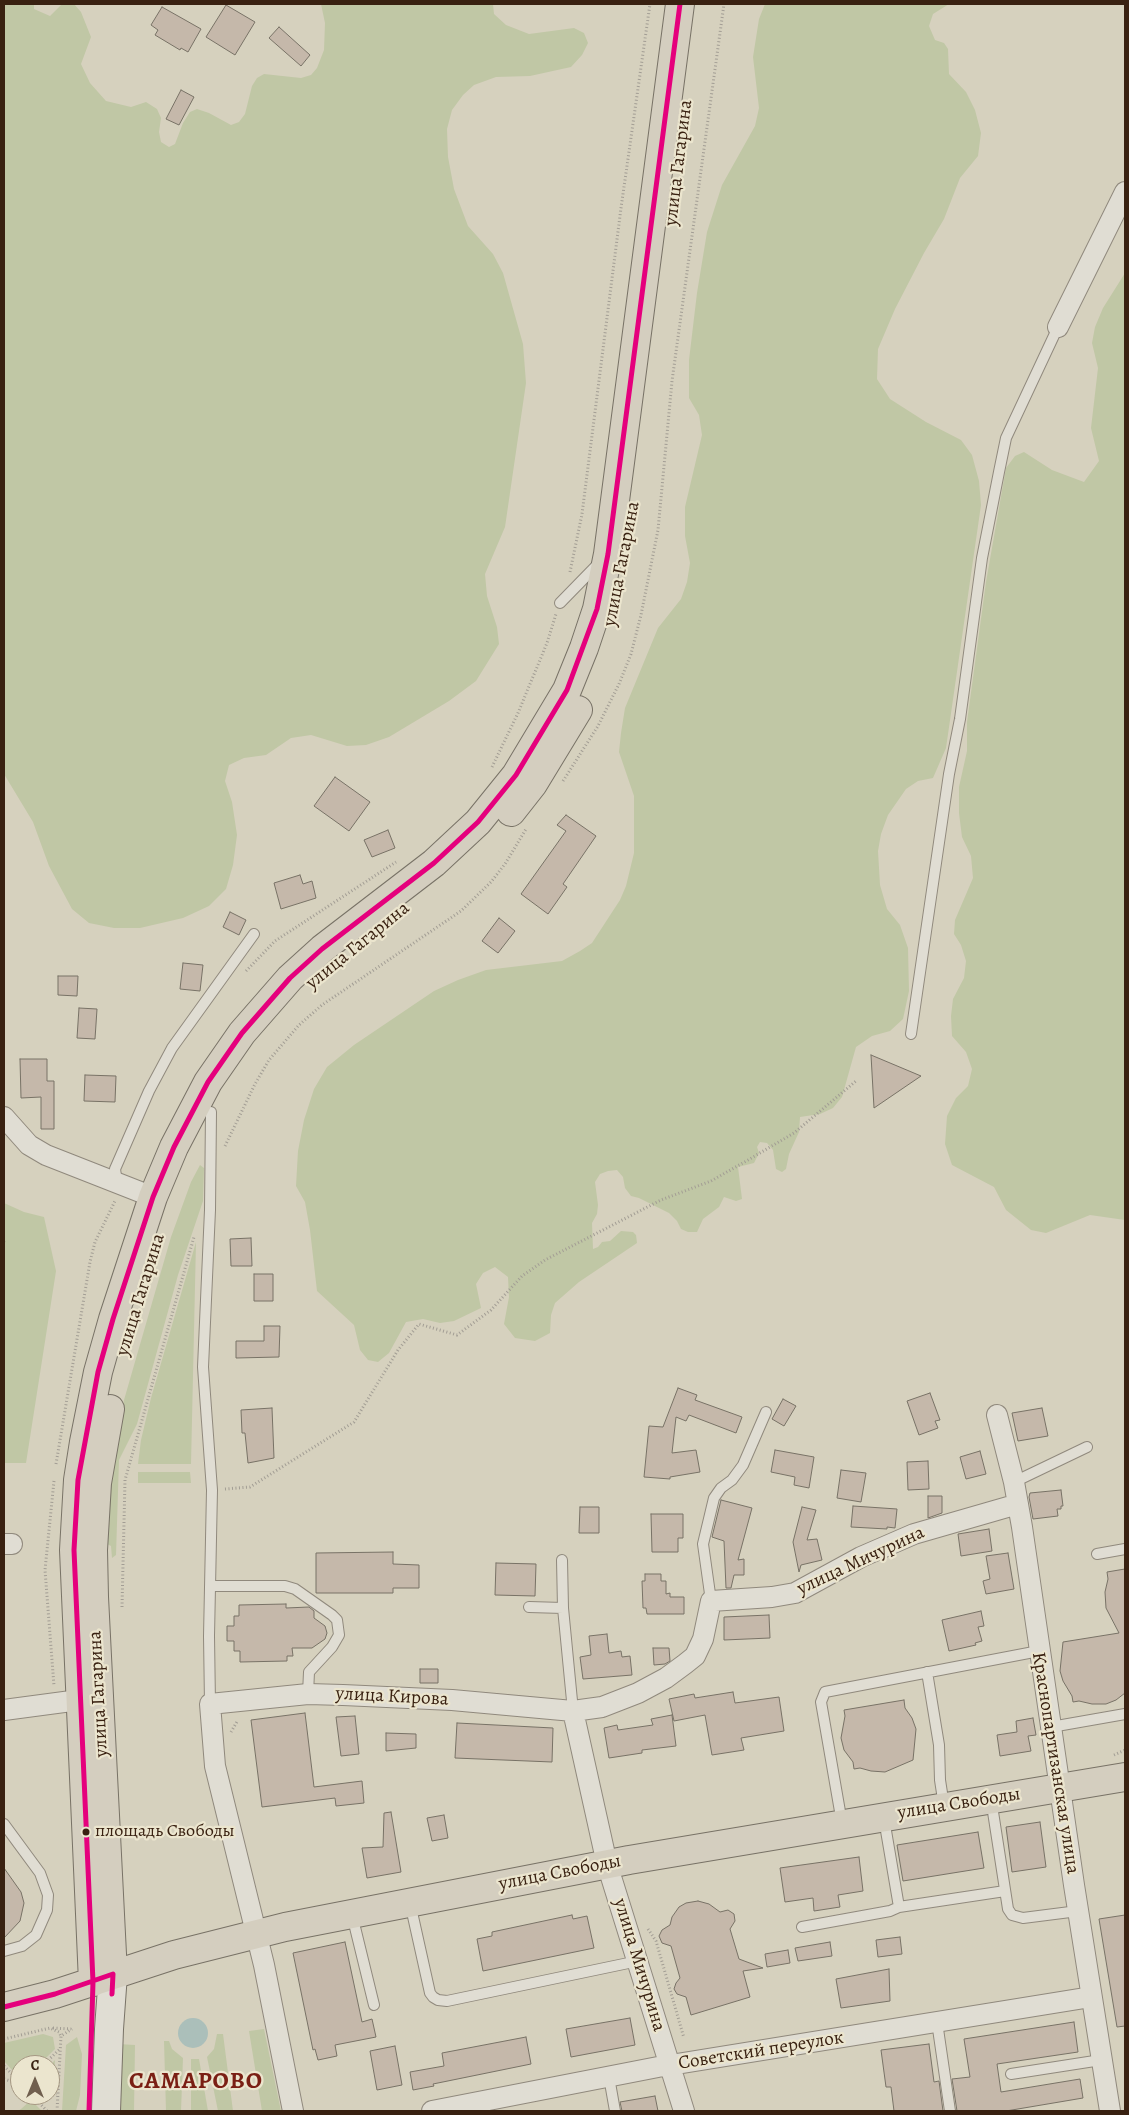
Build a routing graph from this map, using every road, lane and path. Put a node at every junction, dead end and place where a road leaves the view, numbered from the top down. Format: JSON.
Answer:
{"nodes":[{"id":1,"x":650,"y":4,"type":"edge"},
{"id":2,"x":680,"y":4,"type":"edge"},
{"id":3,"x":698,"y":4,"type":"edge"},
{"id":4,"x":1125,"y":192,"type":"edge"},
{"id":5,"x":1058,"y":327,"type":"joint"},
{"id":6,"x":608,"y":554,"type":"junction"},
{"id":7,"x":560,"y":603,"type":"junction"},
{"id":8,"x":486,"y":775,"type":"dead end"},
{"id":9,"x":404,"y":856,"type":"dead end"},
{"id":10,"x":254,"y":934,"type":"dead end"},
{"id":11,"x":244,"y":973,"type":"dead end"},
{"id":12,"x":911,"y":1034,"type":"dead end"},
{"id":13,"x":856,"y":1081,"type":"dead end"},
{"id":14,"x":211,"y":1112,"type":"junction"},
{"id":15,"x":4,"y":1117,"type":"edge"},
{"id":16,"x":117,"y":1184,"type":"junction"},
{"id":17,"x":153,"y":1197,"type":"junction"},
{"id":18,"x":766,"y":1412,"type":"dead end"},
{"id":19,"x":997,"y":1415,"type":"dead end"},
{"id":20,"x":1087,"y":1447,"type":"dead end"},
{"id":21,"x":1014,"y":1482,"type":"junction"},
{"id":22,"x":212,"y":1490,"type":"junction"},
{"id":23,"x":1018,"y":1504,"type":"junction"},
{"id":24,"x":1125,"y":1549,"type":"edge"},
{"id":25,"x":1097,"y":1554,"type":"dead end"},
{"id":26,"x":562,"y":1560,"type":"dead end"},
{"id":27,"x":210,"y":1586,"type":"junction"},
{"id":28,"x":711,"y":1601,"type":"junction"},
{"id":29,"x":529,"y":1607,"type":"dead end"},
{"id":30,"x":564,"y":1608,"type":"junction"},
{"id":31,"x":1038,"y":1651,"type":"junction"},
{"id":32,"x":927,"y":1672,"type":"junction"},
{"id":33,"x":308,"y":1694,"type":"junction"},
{"id":34,"x":79,"y":1700,"type":"junction"},
{"id":35,"x":210,"y":1704,"type":"junction"},
{"id":36,"x":4,"y":1710,"type":"edge"},
{"id":37,"x":573,"y":1711,"type":"junction"},
{"id":38,"x":1125,"y":1714,"type":"edge"},
{"id":39,"x":241,"y":1718,"type":"dead end"},
{"id":40,"x":1051,"y":1727,"type":"junction"},
{"id":41,"x":231,"y":1733,"type":"dead end"},
{"id":42,"x":1125,"y":1776,"type":"edge"},
{"id":43,"x":1060,"y":1787,"type":"junction"},
{"id":44,"x":991,"y":1798,"type":"junction"},
{"id":45,"x":944,"y":1806,"type":"junction"},
{"id":46,"x":884,"y":1816,"type":"junction"},
{"id":47,"x":842,"y":1823,"type":"junction"},
{"id":48,"x":4,"y":1824,"type":"edge"},
{"id":49,"x":607,"y":1864,"type":"junction"},
{"id":50,"x":1005,"y":1891,"type":"junction"},
{"id":51,"x":410,"y":1902,"type":"junction"},
{"id":52,"x":899,"y":1907,"type":"junction"},
{"id":53,"x":1078,"y":1911,"type":"junction"},
{"id":54,"x":352,"y":1914,"type":"junction"},
{"id":55,"x":646,"y":1927,"type":"dead end"},
{"id":56,"x":802,"y":1927,"type":"dead end"},
{"id":57,"x":256,"y":1933,"type":"junction"},
{"id":58,"x":4,"y":1951,"type":"edge"},
{"id":59,"x":638,"y":1961,"type":"junction"},
{"id":60,"x":103,"y":1978,"type":"junction"},
{"id":61,"x":1091,"y":1997,"type":"junction"},
{"id":62,"x":374,"y":2005,"type":"dead end"},
{"id":63,"x":4,"y":2007,"type":"edge"},
{"id":64,"x":937,"y":2022,"type":"junction"},
{"id":65,"x":50,"y":2028,"type":"junction"},
{"id":66,"x":61,"y":2036,"type":"junction"},
{"id":67,"x":684,"y":2038,"type":"dead end"},
{"id":68,"x":4,"y":2039,"type":"edge"},
{"id":69,"x":60,"y":2048,"type":"junction"},
{"id":70,"x":53,"y":2055,"type":"edge"},
{"id":71,"x":60,"y":2055,"type":"edge"},
{"id":72,"x":1101,"y":2060,"type":"junction"},
{"id":73,"x":670,"y":2065,"type":"junction"},
{"id":74,"x":1012,"y":2074,"type":"dead end"},
{"id":75,"x":609,"y":2077,"type":"junction"},
{"id":76,"x":89,"y":2111,"type":"edge"},
{"id":77,"x":106,"y":2111,"type":"edge"},
{"id":78,"x":293,"y":2111,"type":"edge"},
{"id":79,"x":432,"y":2111,"type":"edge"},
{"id":80,"x":615,"y":2111,"type":"edge"},
{"id":81,"x":684,"y":2111,"type":"edge"},
{"id":82,"x":950,"y":2111,"type":"edge"},
{"id":83,"x":1110,"y":2111,"type":"edge"}],
"edges":[{"from":1,"to":7,"type":"path"},
{"from":2,"to":6,"type":"main road","name":"улица Гагарина"},
{"from":3,"to":14,"type":"main road","name":"улица Гагарина"},
{"from":4,"to":5,"type":"street"},
{"from":5,"to":12,"type":"lane"},
{"from":6,"to":7,"type":"lane"},
{"from":6,"to":17,"type":"main road","name":"улица Гагарина"},
{"from":7,"to":8,"type":"path"},
{"from":9,"to":11,"type":"path"},
{"from":10,"to":16,"type":"lane"},
{"from":13,"to":22,"type":"path"},
{"from":14,"to":22,"type":"lane"},
{"from":14,"to":60,"type":"main road","name":"улица Гагарина"},
{"from":15,"to":16,"type":"street"},
{"from":16,"to":17,"type":"street"},
{"from":17,"to":34,"type":"main road","name":"улица Гагарина"},
{"from":18,"to":28,"type":"lane"},
{"from":19,"to":21,"type":"street","name":"Краснопартизанская улица"},
{"from":20,"to":21,"type":"lane"},
{"from":21,"to":23,"type":"street","name":"Краснопартизанская улица"},
{"from":22,"to":27,"type":"lane"},
{"from":23,"to":28,"type":"street","name":"улица Мичурина"},
{"from":23,"to":31,"type":"street","name":"Краснопартизанская улица"},
{"from":24,"to":25,"type":"lane"},
{"from":26,"to":30,"type":"lane"},
{"from":27,"to":33,"type":"lane"},
{"from":27,"to":35,"type":"lane"},
{"from":28,"to":37,"type":"street"},
{"from":29,"to":30,"type":"lane"},
{"from":30,"to":37,"type":"lane"},
{"from":31,"to":32,"type":"lane"},
{"from":31,"to":40,"type":"street","name":"Краснопартизанская улица"},
{"from":32,"to":45,"type":"lane"},
{"from":32,"to":47,"type":"lane"},
{"from":33,"to":35,"type":"street","name":"улица Кирова"},
{"from":33,"to":37,"type":"street","name":"улица Кирова"},
{"from":34,"to":36,"type":"street"},
{"from":34,"to":60,"type":"main road","name":"улица Гагарина"},
{"from":35,"to":57,"type":"street"},
{"from":37,"to":49,"type":"street","name":"улица Мичурина"},
{"from":38,"to":40,"type":"lane"},
{"from":39,"to":41,"type":"path"},
{"from":40,"to":43,"type":"street","name":"Краснопартизанская улица"},
{"from":42,"to":43,"type":"main road","name":"улица Свободы"},
{"from":43,"to":44,"type":"main road","name":"улица Свободы"},
{"from":43,"to":53,"type":"street","name":"Краснопартизанская улица"},
{"from":44,"to":45,"type":"main road","name":"улица Свободы"},
{"from":44,"to":50,"type":"lane"},
{"from":45,"to":46,"type":"main road","name":"улица Свободы"},
{"from":46,"to":47,"type":"main road","name":"улица Свободы"},
{"from":46,"to":52,"type":"lane"},
{"from":47,"to":49,"type":"main road","name":"улица Свободы"},
{"from":48,"to":58,"type":"lane"},
{"from":49,"to":51,"type":"main road","name":"улица Свободы"},
{"from":49,"to":59,"type":"street","name":"улица Мичурина"},
{"from":50,"to":52,"type":"lane"},
{"from":50,"to":53,"type":"lane"},
{"from":51,"to":54,"type":"main road","name":"улица Свободы"},
{"from":51,"to":59,"type":"lane"},
{"from":52,"to":56,"type":"lane"},
{"from":53,"to":61,"type":"street","name":"Краснопартизанская улица"},
{"from":54,"to":57,"type":"main road","name":"улица Свободы"},
{"from":54,"to":62,"type":"lane"},
{"from":55,"to":67,"type":"path"},
{"from":57,"to":60,"type":"main road","name":"улица Свободы"},
{"from":57,"to":78,"type":"street"},
{"from":59,"to":73,"type":"street","name":"улица Мичурина"},
{"from":60,"to":63,"type":"main road","name":"улица Свободы"},
{"from":60,"to":76,"type":"main road"},
{"from":60,"to":77,"type":"main road"},
{"from":61,"to":64,"type":"street","name":"Советский переулок"},
{"from":61,"to":72,"type":"street","name":"Краснопартизанская улица"},
{"from":64,"to":73,"type":"street","name":"Советский переулок"},
{"from":64,"to":82,"type":"lane"},
{"from":65,"to":66,"type":"path"},
{"from":65,"to":66,"type":"path"},
{"from":65,"to":68,"type":"path"},
{"from":66,"to":69,"type":"path"},
{"from":69,"to":70,"type":"path"},
{"from":69,"to":71,"type":"path"},
{"from":72,"to":74,"type":"lane"},
{"from":72,"to":83,"type":"street","name":"Краснопартизанская улица"},
{"from":73,"to":75,"type":"street","name":"Советский переулок"},
{"from":73,"to":81,"type":"street","name":"улица Мичурина"},
{"from":75,"to":79,"type":"street","name":"Советский переулок"},
{"from":75,"to":80,"type":"lane"}]}
